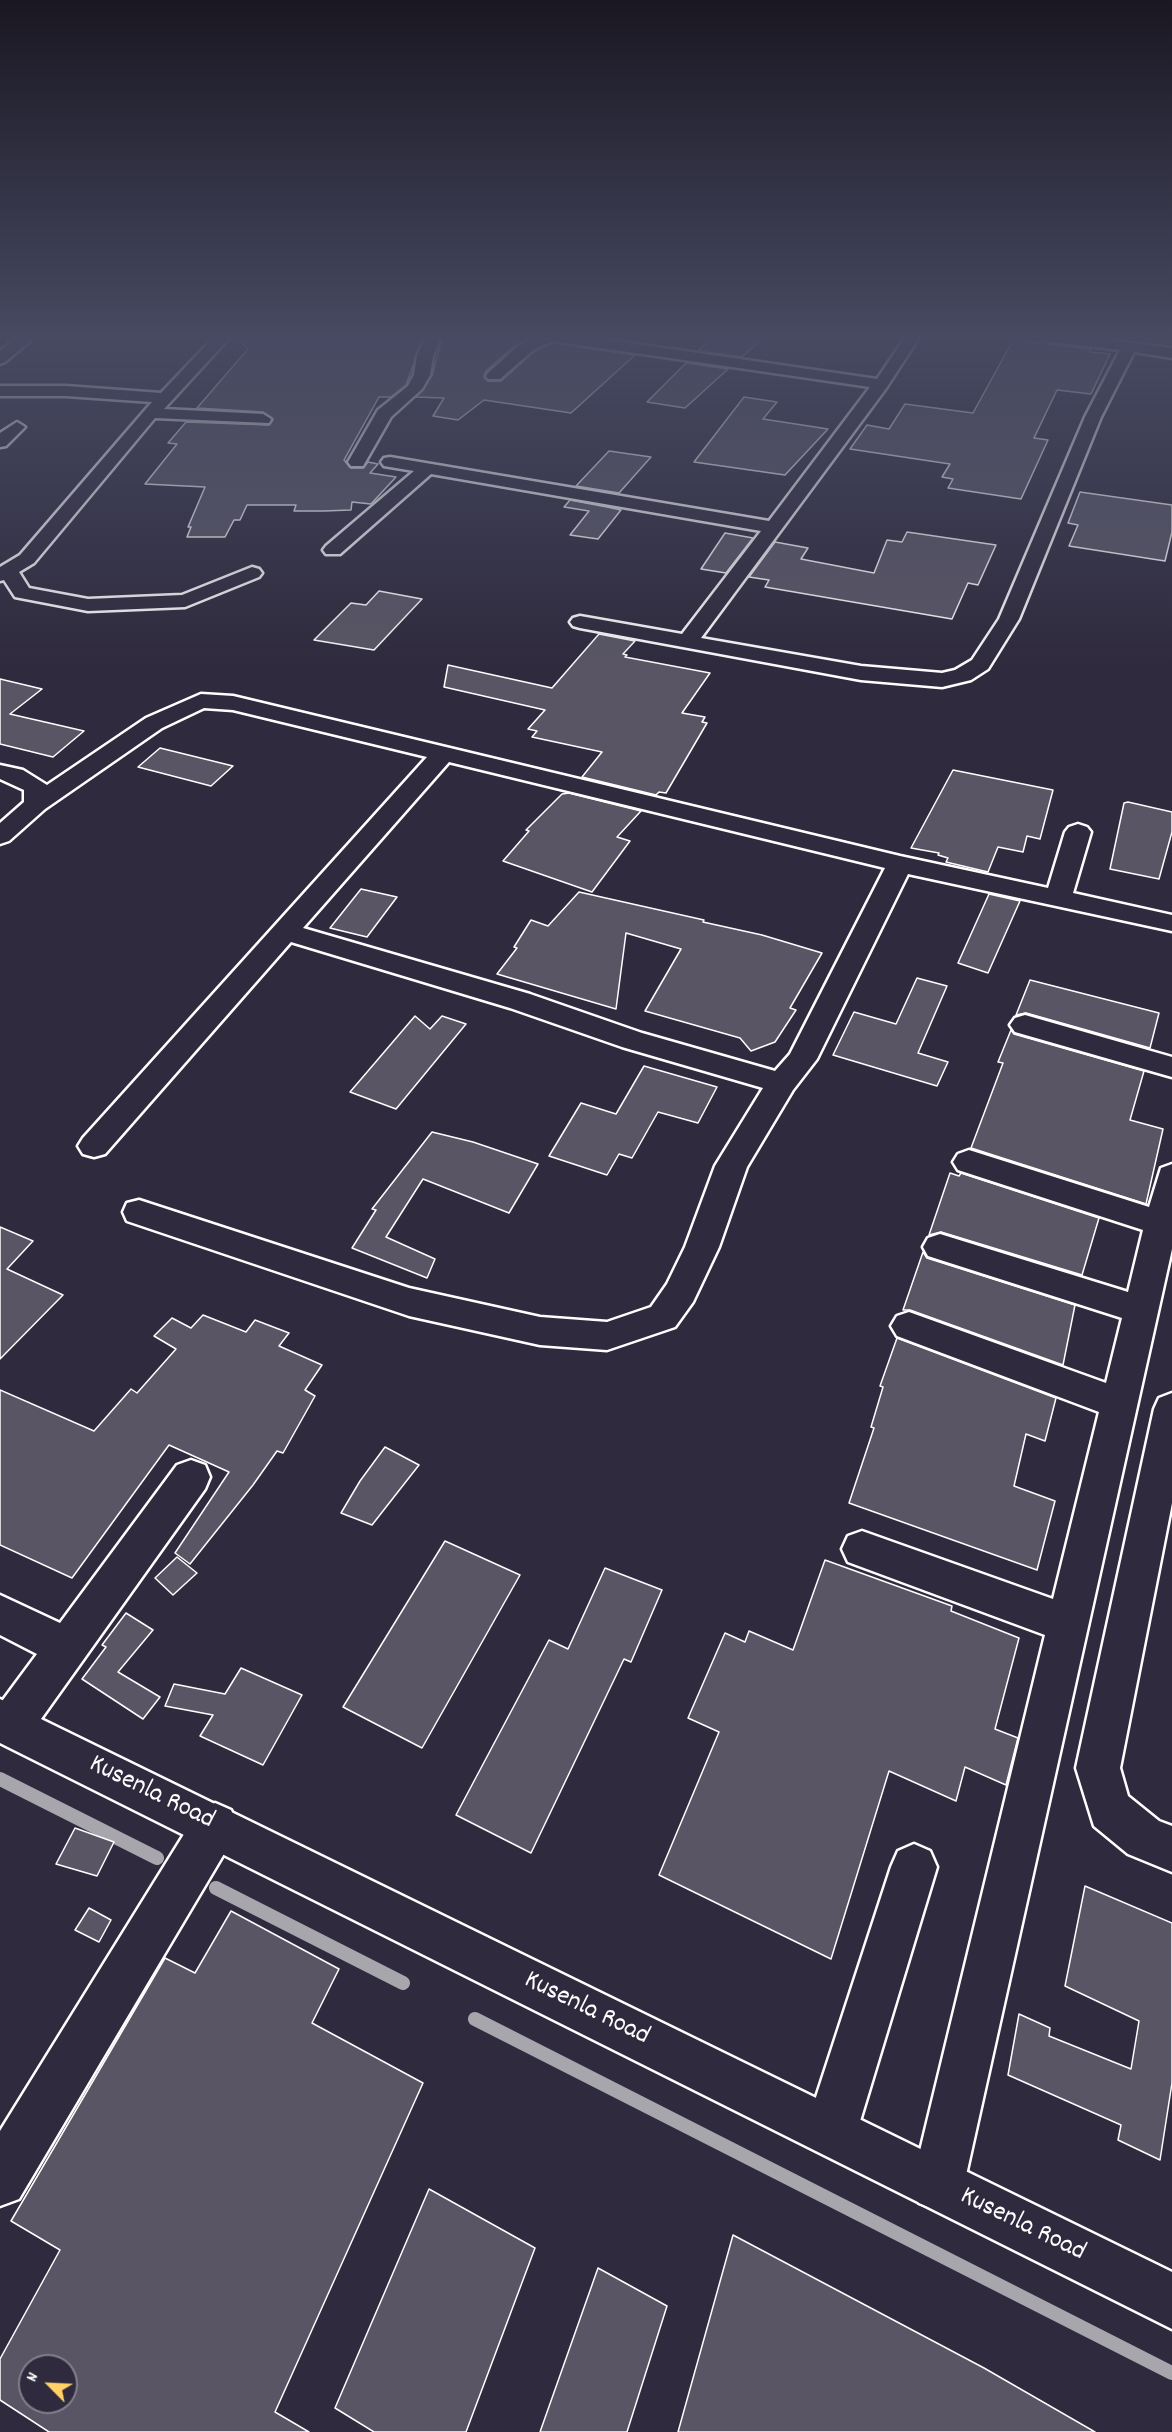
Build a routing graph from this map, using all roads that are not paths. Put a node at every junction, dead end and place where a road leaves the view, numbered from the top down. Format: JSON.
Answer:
{"nodes":[{"id":1,"x":120,"y":449,"type":"edge"},
{"id":2,"x":364,"y":449,"type":"edge"},
{"id":3,"x":831,"y":449,"type":"edge"},
{"id":4,"x":1079,"y":449,"type":"edge"},
{"id":5,"x":357,"y":462,"type":"dead end"},
{"id":6,"x":390,"y":462,"type":"dead end"},
{"id":7,"x":427,"y":469,"type":"junction"},
{"id":8,"x":773,"y":526,"type":"junction"},
{"id":9,"x":333,"y":550,"type":"dead end"},
{"id":10,"x":5,"y":573,"type":"edge"},
{"id":11,"x":252,"y":573,"type":"dead end"},
{"id":12,"x":28,"y":594,"type":"junction"},
{"id":13,"x":7,"y":606,"type":"dead end"},
{"id":14,"x":580,"y":622,"type":"dead end"},
{"id":15,"x":688,"y":641,"type":"junction"},
{"id":16,"x":443,"y":754,"type":"junction"},
{"id":17,"x":0,"y":772,"type":"edge"},
{"id":18,"x":36,"y":804,"type":"junction"},
{"id":19,"x":1078,"y":832,"type":"dead end"},
{"id":20,"x":0,"y":836,"type":"edge"},
{"id":21,"x":900,"y":864,"type":"junction"},
{"id":22,"x":1058,"y":898,"type":"junction"},
{"id":23,"x":1172,"y":923,"type":"edge"},
{"id":24,"x":285,"y":932,"type":"junction"},
{"id":25,"x":1025,"y":1025,"type":"dead end"},
{"id":26,"x":1172,"y":1067,"type":"edge"},
{"id":27,"x":782,"y":1083,"type":"junction"},
{"id":28,"x":94,"y":1146,"type":"dead end"},
{"id":29,"x":969,"y":1162,"type":"dead end"},
{"id":30,"x":1172,"y":1176,"type":"edge"},
{"id":31,"x":139,"y":1212,"type":"dead end"},
{"id":32,"x":1161,"y":1223,"type":"junction"},
{"id":33,"x":940,"y":1247,"type":"dead end"},
{"id":34,"x":1141,"y":1310,"type":"junction"},
{"id":35,"x":909,"y":1326,"type":"dead end"},
{"id":36,"x":1119,"y":1404,"type":"junction"},
{"id":37,"x":1172,"y":1409,"type":"edge"},
{"id":38,"x":191,"y":1477,"type":"dead end"},
{"id":39,"x":862,"y":1549,"type":"dead end"},
{"id":40,"x":0,"y":1614,"type":"edge"},
{"id":41,"x":1068,"y":1624,"type":"junction"},
{"id":42,"x":68,"y":1647,"type":"junction"},
{"id":43,"x":6,"y":1723,"type":"edge"},
{"id":44,"x":215,"y":1826,"type":"junction"},
{"id":45,"x":1172,"y":1849,"type":"edge"},
{"id":46,"x":914,"y":1867,"type":"dead end"},
{"id":47,"x":831,"y":2131,"type":"junction"},
{"id":48,"x":0,"y":2180,"type":"edge"},
{"id":49,"x":938,"y":2184,"type":"junction"},
{"id":50,"x":1172,"y":2301,"type":"edge"}],
"edges":[{"from":1,"to":10,"type":"street"},
{"from":2,"to":5,"type":"street"},
{"from":3,"to":8,"type":"street"},
{"from":4,"to":15,"type":"street"},
{"from":6,"to":7,"type":"street"},
{"from":7,"to":8,"type":"street"},
{"from":7,"to":9,"type":"street"},
{"from":8,"to":15,"type":"street"},
{"from":10,"to":12,"type":"street"},
{"from":11,"to":12,"type":"street"},
{"from":12,"to":13,"type":"street"},
{"from":14,"to":15,"type":"street"},
{"from":16,"to":18,"type":"street"},
{"from":16,"to":21,"type":"street"},
{"from":16,"to":24,"type":"street"},
{"from":17,"to":18,"type":"street"},
{"from":18,"to":20,"type":"street"},
{"from":19,"to":22,"type":"street"},
{"from":21,"to":22,"type":"street"},
{"from":21,"to":27,"type":"street"},
{"from":22,"to":23,"type":"street"},
{"from":24,"to":27,"type":"street"},
{"from":24,"to":28,"type":"street"},
{"from":25,"to":26,"type":"street"},
{"from":27,"to":31,"type":"street"},
{"from":29,"to":32,"type":"street"},
{"from":30,"to":32,"type":"street"},
{"from":32,"to":34,"type":"street"},
{"from":33,"to":34,"type":"street"},
{"from":34,"to":36,"type":"street"},
{"from":35,"to":36,"type":"street"},
{"from":36,"to":41,"type":"street"},
{"from":37,"to":45,"type":"street"},
{"from":38,"to":42,"type":"street"},
{"from":39,"to":41,"type":"street"},
{"from":40,"to":42,"type":"street"},
{"from":41,"to":49,"type":"street"},
{"from":42,"to":43,"type":"street"},
{"from":43,"to":44,"type":"street","name":"Kusenla Road"},
{"from":44,"to":47,"type":"street","name":"Kusenla Road"},
{"from":44,"to":48,"type":"street"},
{"from":46,"to":47,"type":"street"},
{"from":47,"to":49,"type":"street","name":"Kusenla Road"},
{"from":49,"to":50,"type":"street","name":"Kusenla Road"}]}
